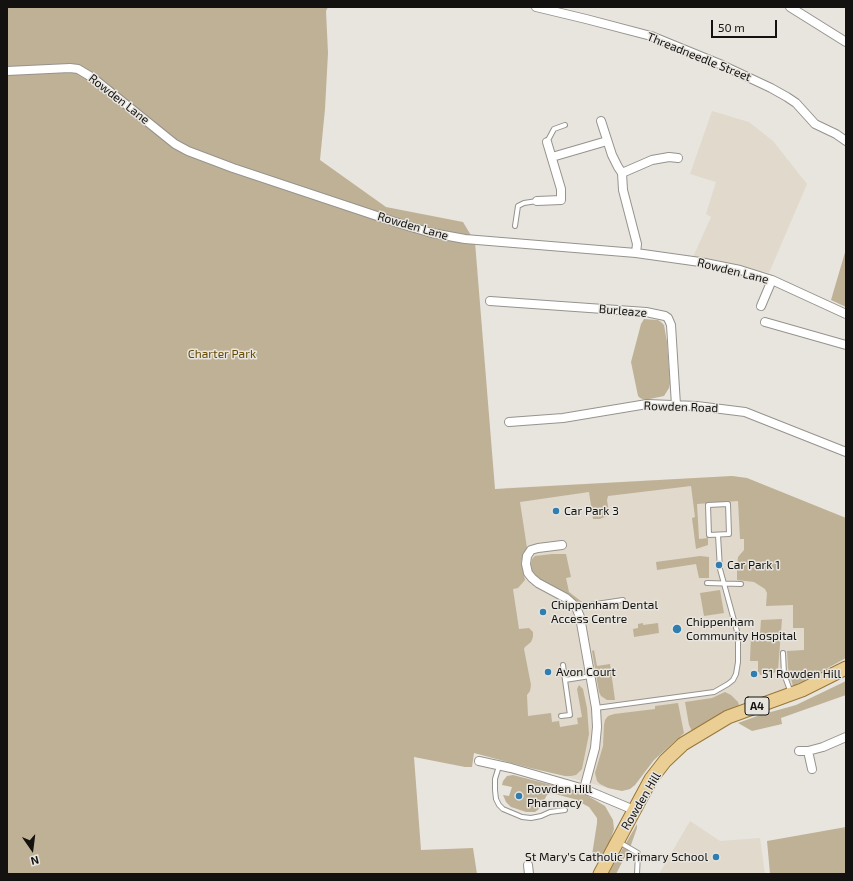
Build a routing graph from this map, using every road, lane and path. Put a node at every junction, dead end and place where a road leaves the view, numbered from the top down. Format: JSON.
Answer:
{"nodes":[{"id":1,"x":536,"y":7,"type":"edge"},
{"id":2,"x":790,"y":7,"type":"edge"},
{"id":3,"x":846,"y":42,"type":"edge"},
{"id":4,"x":7,"y":71,"type":"edge"},
{"id":5,"x":601,"y":121,"type":"dead end"},
{"id":6,"x":565,"y":125,"type":"dead end"},
{"id":7,"x":607,"y":141,"type":"junction"},
{"id":8,"x":846,"y":141,"type":"edge"},
{"id":9,"x":547,"y":142,"type":"joint"},
{"id":10,"x":552,"y":157,"type":"junction"},
{"id":11,"x":678,"y":158,"type":"dead end"},
{"id":12,"x":622,"y":173,"type":"junction"},
{"id":13,"x":537,"y":201,"type":"joint"},
{"id":14,"x":515,"y":226,"type":"dead end"},
{"id":15,"x":636,"y":253,"type":"junction"},
{"id":16,"x":772,"y":280,"type":"junction"},
{"id":17,"x":490,"y":302,"type":"dead end"},
{"id":18,"x":761,"y":306,"type":"dead end"},
{"id":19,"x":846,"y":314,"type":"edge"},
{"id":20,"x":765,"y":322,"type":"dead end"},
{"id":21,"x":846,"y":345,"type":"edge"},
{"id":22,"x":676,"y":405,"type":"junction"},
{"id":23,"x":509,"y":422,"type":"dead end"},
{"id":24,"x":846,"y":452,"type":"edge"},
{"id":25,"x":718,"y":535,"type":"junction"},
{"id":26,"x":562,"y":545,"type":"dead end"},
{"id":27,"x":706,"y":583,"type":"dead end"},
{"id":28,"x":724,"y":583,"type":"junction"},
{"id":29,"x":741,"y":584,"type":"dead end"},
{"id":30,"x":623,"y":600,"type":"dead end"},
{"id":31,"x":576,"y":607,"type":"junction"},
{"id":32,"x":783,"y":652,"type":"dead end"},
{"id":33,"x":563,"y":665,"type":"dead end"},
{"id":34,"x":846,"y":668,"type":"edge"},
{"id":35,"x":590,"y":676,"type":"junction"},
{"id":36,"x":565,"y":680,"type":"junction"},
{"id":37,"x":791,"y":694,"type":"junction"},
{"id":38,"x":596,"y":708,"type":"junction"},
{"id":39,"x":561,"y":716,"type":"dead end"},
{"id":40,"x":846,"y":737,"type":"edge"},
{"id":41,"x":808,"y":750,"type":"junction"},
{"id":42,"x":799,"y":751,"type":"dead end"},
{"id":43,"x":479,"y":761,"type":"dead end"},
{"id":44,"x":499,"y":765,"type":"junction"},
{"id":45,"x":812,"y":769,"type":"dead end"},
{"id":46,"x":584,"y":789,"type":"junction"},
{"id":47,"x":565,"y":810,"type":"dead end"},
{"id":48,"x":634,"y":810,"type":"junction"},
{"id":49,"x":617,"y":841,"type":"junction"},
{"id":50,"x":528,"y":865,"type":"dead end"},
{"id":51,"x":529,"y":874,"type":"edge"},
{"id":52,"x":600,"y":874,"type":"edge"},
{"id":53,"x":637,"y":874,"type":"edge"}],
"edges":[{"from":1,"to":8,"type":"street","name":"Threadneedle Street"},
{"from":2,"to":3,"type":"street"},
{"from":4,"to":15,"type":"street","name":"Rowden Lane"},
{"from":5,"to":7,"type":"street"},
{"from":6,"to":9,"type":"lane"},
{"from":7,"to":10,"type":"street"},
{"from":7,"to":12,"type":"street"},
{"from":9,"to":10,"type":"street"},
{"from":10,"to":13,"type":"street"},
{"from":11,"to":12,"type":"street"},
{"from":12,"to":15,"type":"street"},
{"from":13,"to":14,"type":"lane"},
{"from":15,"to":16,"type":"street","name":"Rowden Lane"},
{"from":16,"to":18,"type":"street"},
{"from":16,"to":19,"type":"street","name":"Rowden Lane"},
{"from":17,"to":22,"type":"street","name":"Burleaze"},
{"from":20,"to":21,"type":"street"},
{"from":22,"to":23,"type":"street","name":"Rowden Road"},
{"from":22,"to":24,"type":"street","name":"Rowden Road"},
{"from":25,"to":25,"type":"lane"},
{"from":25,"to":28,"type":"lane"},
{"from":26,"to":31,"type":"street"},
{"from":27,"to":28,"type":"lane"},
{"from":28,"to":29,"type":"lane"},
{"from":28,"to":38,"type":"lane"},
{"from":30,"to":31,"type":"lane"},
{"from":31,"to":35,"type":"street"},
{"from":32,"to":37,"type":"lane"},
{"from":33,"to":36,"type":"lane"},
{"from":34,"to":37,"type":"main road","name":"Rowden Hill","number":"A4"},
{"from":35,"to":36,"type":"lane"},
{"from":35,"to":38,"type":"street"},
{"from":36,"to":39,"type":"lane"},
{"from":37,"to":48,"type":"main road","name":"Rowden Hill","number":"A4"},
{"from":38,"to":46,"type":"street"},
{"from":40,"to":41,"type":"street"},
{"from":41,"to":42,"type":"street"},
{"from":41,"to":45,"type":"street"},
{"from":43,"to":44,"type":"street"},
{"from":44,"to":46,"type":"street"},
{"from":44,"to":47,"type":"lane"},
{"from":46,"to":48,"type":"street"},
{"from":48,"to":49,"type":"main road","name":"Rowden Hill","number":"A4"},
{"from":49,"to":52,"type":"main road","name":"Rowden Hill","number":"A4"},
{"from":49,"to":53,"type":"lane"},
{"from":50,"to":51,"type":"street"}]}
